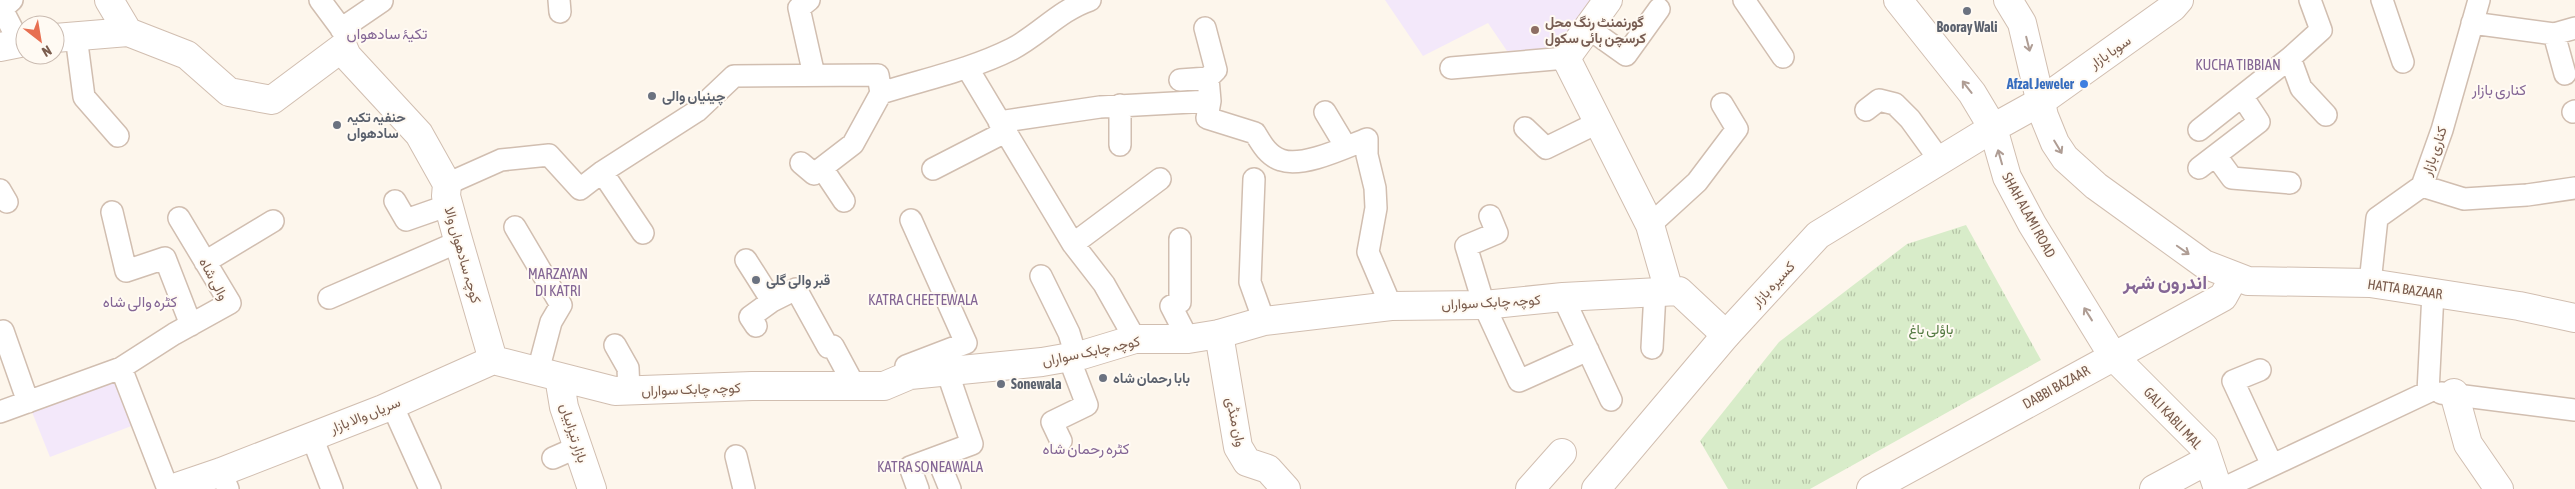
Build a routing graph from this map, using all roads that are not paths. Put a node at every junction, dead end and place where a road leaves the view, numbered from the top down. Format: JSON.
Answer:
{"nodes":[{"id":1,"x":12,"y":0,"type":"edge"},
{"id":2,"x":320,"y":0,"type":"edge"},
{"id":3,"x":382,"y":0,"type":"edge"},
{"id":4,"x":809,"y":0,"type":"edge"},
{"id":5,"x":1608,"y":0,"type":"edge"},
{"id":6,"x":1744,"y":0,"type":"edge"},
{"id":7,"x":1898,"y":0,"type":"edge"},
{"id":8,"x":2008,"y":0,"type":"edge"},
{"id":9,"x":2179,"y":0,"type":"edge"},
{"id":10,"x":2310,"y":0,"type":"edge"},
{"id":11,"x":2382,"y":0,"type":"edge"},
{"id":12,"x":2479,"y":0,"type":"edge"},
{"id":13,"x":111,"y":1,"type":"edge"},
{"id":14,"x":1079,"y":2,"type":"edge"},
{"id":15,"x":1659,"y":9,"type":"dead end"},
{"id":16,"x":2472,"y":24,"type":"junction"},
{"id":17,"x":1205,"y":28,"type":"dead end"},
{"id":18,"x":1588,"y":28,"type":"junction"},
{"id":19,"x":2575,"y":28,"type":"edge"},
{"id":20,"x":128,"y":32,"type":"junction"},
{"id":21,"x":2554,"y":34,"type":"junction"},
{"id":22,"x":66,"y":37,"type":"edge"},
{"id":23,"x":342,"y":38,"type":"junction"},
{"id":24,"x":15,"y":44,"type":"edge"},
{"id":25,"x":1783,"y":57,"type":"dead end"},
{"id":26,"x":1566,"y":58,"type":"junction"},
{"id":27,"x":2290,"y":58,"type":"junction"},
{"id":28,"x":2403,"y":62,"type":"dead end"},
{"id":29,"x":968,"y":68,"type":"junction"},
{"id":30,"x":1451,"y":68,"type":"dead end"},
{"id":31,"x":2566,"y":74,"type":"dead end"},
{"id":32,"x":814,"y":75,"type":"junction"},
{"id":33,"x":1208,"y":78,"type":"junction"},
{"id":34,"x":1180,"y":80,"type":"dead end"},
{"id":35,"x":881,"y":93,"type":"junction"},
{"id":36,"x":2242,"y":96,"type":"junction"},
{"id":37,"x":1210,"y":101,"type":"junction"},
{"id":38,"x":2040,"y":102,"type":"junction"},
{"id":39,"x":1722,"y":104,"type":"dead end"},
{"id":40,"x":1120,"y":105,"type":"junction"},
{"id":41,"x":1866,"y":110,"type":"dead end"},
{"id":42,"x":1325,"y":112,"type":"dead end"},
{"id":43,"x":2326,"y":115,"type":"dead end"},
{"id":44,"x":1598,"y":123,"type":"junction"},
{"id":45,"x":1002,"y":127,"type":"junction"},
{"id":46,"x":1525,"y":128,"type":"dead end"},
{"id":47,"x":1993,"y":128,"type":"junction"},
{"id":48,"x":2199,"y":130,"type":"dead end"},
{"id":49,"x":118,"y":136,"type":"dead end"},
{"id":50,"x":1120,"y":145,"type":"dead end"},
{"id":51,"x":1346,"y":147,"type":"junction"},
{"id":52,"x":2216,"y":156,"type":"junction"},
{"id":53,"x":1939,"y":160,"type":"junction"},
{"id":54,"x":802,"y":163,"type":"dead end"},
{"id":55,"x":822,"y":168,"type":"junction"},
{"id":56,"x":2200,"y":168,"type":"dead end"},
{"id":57,"x":933,"y":169,"type":"dead end"},
{"id":58,"x":602,"y":172,"type":"junction"},
{"id":59,"x":1160,"y":179,"type":"dead end"},
{"id":60,"x":1254,"y":179,"type":"dead end"},
{"id":61,"x":2290,"y":183,"type":"dead end"},
{"id":62,"x":2422,"y":186,"type":"junction"},
{"id":63,"x":2574,"y":191,"type":"edge"},
{"id":64,"x":448,"y":195,"type":"junction"},
{"id":65,"x":395,"y":201,"type":"dead end"},
{"id":66,"x":844,"y":201,"type":"dead end"},
{"id":67,"x":112,"y":212,"type":"dead end"},
{"id":68,"x":1490,"y":216,"type":"dead end"},
{"id":69,"x":179,"y":218,"type":"dead end"},
{"id":70,"x":273,"y":220,"type":"dead end"},
{"id":71,"x":911,"y":220,"type":"dead end"},
{"id":72,"x":1650,"y":225,"type":"junction"},
{"id":73,"x":515,"y":227,"type":"dead end"},
{"id":74,"x":644,"y":233,"type":"dead end"},
{"id":75,"x":1180,"y":239,"type":"dead end"},
{"id":76,"x":458,"y":242,"type":"junction"},
{"id":77,"x":1073,"y":244,"type":"junction"},
{"id":78,"x":746,"y":260,"type":"dead end"},
{"id":79,"x":206,"y":262,"type":"junction"},
{"id":80,"x":1041,"y":276,"type":"dead end"},
{"id":81,"x":2234,"y":277,"type":"junction"},
{"id":82,"x":2370,"y":283,"type":"junction"},
{"id":83,"x":1662,"y":292,"type":"junction"},
{"id":84,"x":2433,"y":292,"type":"junction"},
{"id":85,"x":1563,"y":297,"type":"junction"},
{"id":86,"x":330,"y":298,"type":"dead end"},
{"id":87,"x":772,"y":301,"type":"junction"},
{"id":88,"x":1484,"y":305,"type":"junction"},
{"id":89,"x":1391,"y":306,"type":"junction"},
{"id":90,"x":2575,"y":318,"type":"edge"},
{"id":91,"x":1264,"y":321,"type":"junction"},
{"id":92,"x":190,"y":325,"type":"junction"},
{"id":93,"x":756,"y":326,"type":"dead end"},
{"id":94,"x":3,"y":331,"type":"dead end"},
{"id":95,"x":1219,"y":334,"type":"junction"},
{"id":96,"x":1726,"y":336,"type":"junction"},
{"id":97,"x":1188,"y":338,"type":"junction"},
{"id":98,"x":1136,"y":339,"type":"junction"},
{"id":99,"x":615,"y":345,"type":"dead end"},
{"id":100,"x":1652,"y":348,"type":"dead end"},
{"id":101,"x":1588,"y":350,"type":"junction"},
{"id":102,"x":2113,"y":356,"type":"junction"},
{"id":103,"x":1072,"y":357,"type":"junction"},
{"id":104,"x":493,"y":360,"type":"junction"},
{"id":105,"x":121,"y":368,"type":"junction"},
{"id":106,"x":2260,"y":370,"type":"dead end"},
{"id":107,"x":947,"y":371,"type":"junction"},
{"id":108,"x":549,"y":374,"type":"junction"},
{"id":109,"x":910,"y":375,"type":"junction"},
{"id":110,"x":854,"y":385,"type":"junction"},
{"id":111,"x":629,"y":391,"type":"junction"},
{"id":112,"x":2441,"y":393,"type":"junction"},
{"id":113,"x":1611,"y":400,"type":"dead end"},
{"id":114,"x":28,"y":402,"type":"junction"},
{"id":115,"x":392,"y":405,"type":"junction"},
{"id":116,"x":2575,"y":410,"type":"edge"},
{"id":117,"x":0,"y":412,"type":"edge"},
{"id":118,"x":312,"y":437,"type":"junction"},
{"id":119,"x":1061,"y":441,"type":"dead end"},
{"id":120,"x":578,"y":447,"type":"junction"},
{"id":121,"x":1562,"y":453,"type":"dead end"},
{"id":122,"x":736,"y":456,"type":"dead end"},
{"id":123,"x":937,"y":456,"type":"junction"},
{"id":124,"x":553,"y":458,"type":"dead end"},
{"id":125,"x":2208,"y":460,"type":"junction"},
{"id":126,"x":2272,"y":465,"type":"junction"},
{"id":127,"x":225,"y":481,"type":"edge"},
{"id":128,"x":176,"y":488,"type":"edge"},
{"id":129,"x":332,"y":489,"type":"edge"},
{"id":130,"x":430,"y":489,"type":"edge"},
{"id":131,"x":592,"y":489,"type":"edge"},
{"id":132,"x":744,"y":489,"type":"edge"},
{"id":133,"x":918,"y":489,"type":"edge"},
{"id":134,"x":950,"y":489,"type":"edge"},
{"id":135,"x":1286,"y":489,"type":"edge"},
{"id":136,"x":1530,"y":489,"type":"edge"},
{"id":137,"x":1596,"y":489,"type":"edge"},
{"id":138,"x":1871,"y":489,"type":"edge"},
{"id":139,"x":2154,"y":489,"type":"edge"},
{"id":140,"x":2220,"y":489,"type":"edge"},
{"id":141,"x":2499,"y":489,"type":"edge"}],
"edges":[{"from":1,"to":24,"type":"lane"},
{"from":2,"to":23,"type":"lane"},
{"from":3,"to":23,"type":"lane"},
{"from":4,"to":32,"type":"lane"},
{"from":5,"to":18,"type":"street"},
{"from":6,"to":25,"type":"lane"},
{"from":47,"to":7,"type":"street","name":"SHAH ALAMI ROAD","one_way":true},
{"from":8,"to":38,"type":"street","one_way":true},
{"from":9,"to":38,"type":"street","name":"سوہا بازار"},
{"from":10,"to":27,"type":"lane"},
{"from":11,"to":28,"type":"lane"},
{"from":12,"to":16,"type":"lane","name":"کناری بازار"},
{"from":13,"to":20,"type":"street"},
{"from":14,"to":29,"type":"lane"},
{"from":15,"to":18,"type":"lane"},
{"from":16,"to":21,"type":"lane"},
{"from":16,"to":62,"type":"lane","name":"کناری بازار"},
{"from":17,"to":33,"type":"lane"},
{"from":18,"to":26,"type":"street"},
{"from":19,"to":21,"type":"lane"},
{"from":20,"to":22,"type":"street"},
{"from":20,"to":23,"type":"street"},
{"from":21,"to":31,"type":"lane"},
{"from":22,"to":49,"type":"lane"},
{"from":23,"to":64,"type":"street","name":"کوچہ سادھواں والا"},
{"from":26,"to":30,"type":"lane"},
{"from":26,"to":44,"type":"street"},
{"from":27,"to":36,"type":"lane"},
{"from":27,"to":43,"type":"lane"},
{"from":29,"to":35,"type":"lane"},
{"from":29,"to":45,"type":"lane"},
{"from":32,"to":35,"type":"lane"},
{"from":32,"to":58,"type":"lane"},
{"from":33,"to":34,"type":"lane"},
{"from":33,"to":37,"type":"lane"},
{"from":35,"to":55,"type":"lane"},
{"from":36,"to":48,"type":"lane"},
{"from":36,"to":52,"type":"lane"},
{"from":37,"to":40,"type":"lane"},
{"from":37,"to":51,"type":"lane"},
{"from":38,"to":47,"type":"street","name":"سوہا بازار"},
{"from":38,"to":81,"type":"street","one_way":true},
{"from":39,"to":72,"type":"lane"},
{"from":40,"to":45,"type":"lane"},
{"from":40,"to":50,"type":"lane"},
{"from":41,"to":53,"type":"lane"},
{"from":42,"to":51,"type":"lane"},
{"from":44,"to":46,"type":"lane"},
{"from":44,"to":72,"type":"street"},
{"from":45,"to":57,"type":"lane"},
{"from":45,"to":77,"type":"lane"},
{"from":47,"to":53,"type":"street","name":"کسیرہ بازار"},
{"from":102,"to":47,"type":"street","name":"SHAH ALAMI ROAD","one_way":true},
{"from":51,"to":89,"type":"lane"},
{"from":52,"to":56,"type":"lane"},
{"from":52,"to":61,"type":"lane"},
{"from":53,"to":96,"type":"street","name":"کسیرہ بازار"},
{"from":54,"to":55,"type":"lane"},
{"from":55,"to":66,"type":"lane"},
{"from":58,"to":64,"type":"lane"},
{"from":58,"to":74,"type":"lane"},
{"from":59,"to":77,"type":"lane"},
{"from":60,"to":91,"type":"lane"},
{"from":62,"to":63,"type":"lane"},
{"from":62,"to":82,"type":"lane","name":"کناری بازار"},
{"from":64,"to":65,"type":"lane"},
{"from":64,"to":76,"type":"street","name":"کوچہ سادھواں والا"},
{"from":67,"to":92,"type":"lane"},
{"from":68,"to":88,"type":"lane"},
{"from":69,"to":79,"type":"lane","name":"والی شاہ"},
{"from":70,"to":79,"type":"lane"},
{"from":71,"to":109,"type":"lane"},
{"from":72,"to":83,"type":"street"},
{"from":73,"to":108,"type":"lane"},
{"from":75,"to":97,"type":"lane"},
{"from":76,"to":86,"type":"lane"},
{"from":76,"to":104,"type":"street","name":"کوچہ سادھواں والا"},
{"from":77,"to":98,"type":"lane"},
{"from":78,"to":87,"type":"lane"},
{"from":79,"to":92,"type":"lane","name":"والی شاہ"},
{"from":80,"to":103,"type":"lane"},
{"from":81,"to":82,"type":"street","name":"HATTA BAZAAR"},
{"from":81,"to":102,"type":"street","name":"DABBI BAZAAR"},
{"from":82,"to":84,"type":"street","name":"HATTA BAZAAR"},
{"from":83,"to":85,"type":"street","name":"کوچہ چابک سواراں"},
{"from":83,"to":96,"type":"street","name":"کوچہ چابک سواراں"},
{"from":83,"to":100,"type":"lane"},
{"from":84,"to":90,"type":"street","name":"HATTA BAZAAR"},
{"from":84,"to":112,"type":"lane"},
{"from":85,"to":88,"type":"street","name":"کوچہ چابک سواراں"},
{"from":85,"to":101,"type":"lane"},
{"from":87,"to":93,"type":"lane"},
{"from":87,"to":110,"type":"lane"},
{"from":88,"to":89,"type":"street","name":"کوچہ چابک سواراں"},
{"from":88,"to":101,"type":"lane"},
{"from":89,"to":91,"type":"street","name":"کوچہ چابک سواراں"},
{"from":91,"to":95,"type":"street","name":"کوچہ چابک سواراں"},
{"from":92,"to":105,"type":"lane","name":"والی شاہ"},
{"from":94,"to":114,"type":"lane"},
{"from":95,"to":97,"type":"street","name":"کوچہ چابک سواراں"},
{"from":95,"to":135,"type":"street","name":"وان منڈی"},
{"from":96,"to":137,"type":"street","name":"کسیرہ بازار"},
{"from":97,"to":98,"type":"street","name":"کوچہ چابک سواراں"},
{"from":98,"to":103,"type":"street","name":"کوچہ چابک سواراں"},
{"from":99,"to":111,"type":"lane"},
{"from":101,"to":113,"type":"lane"},
{"from":102,"to":125,"type":"street","name":"GALI KABLI MAL"},
{"from":102,"to":138,"type":"street","name":"DABBI BAZAAR"},
{"from":103,"to":107,"type":"street","name":"کوچہ چابک سواراں"},
{"from":103,"to":119,"type":"lane"},
{"from":104,"to":108,"type":"street"},
{"from":104,"to":115,"type":"street","name":"سریاں والا بازار"},
{"from":105,"to":114,"type":"lane","name":"والی شاہ"},
{"from":105,"to":128,"type":"lane"},
{"from":106,"to":126,"type":"lane"},
{"from":107,"to":109,"type":"street","name":"کوچہ چابک سواراں"},
{"from":107,"to":123,"type":"lane"},
{"from":108,"to":111,"type":"street","name":"کوچہ چابک سواراں"},
{"from":108,"to":120,"type":"street","name":"بازار تیزابیاں"},
{"from":109,"to":110,"type":"street","name":"کوچہ چابک سواراں"},
{"from":110,"to":111,"type":"street","name":"کوچہ چابک سواراں"},
{"from":112,"to":116,"type":"lane"},
{"from":112,"to":126,"type":"lane"},
{"from":112,"to":141,"type":"street"},
{"from":114,"to":117,"type":"lane","name":"والی شاہ"},
{"from":115,"to":118,"type":"street","name":"سریاں والا بازار"},
{"from":115,"to":130,"type":"lane"},
{"from":118,"to":127,"type":"street","name":"سریاں والا بازار"},
{"from":118,"to":129,"type":"lane"},
{"from":120,"to":124,"type":"lane"},
{"from":120,"to":131,"type":"street","name":"بازار تیزابیاں"},
{"from":121,"to":136,"type":"street"},
{"from":122,"to":132,"type":"lane"},
{"from":123,"to":133,"type":"lane"},
{"from":123,"to":134,"type":"lane"},
{"from":125,"to":139,"type":"street"},
{"from":125,"to":140,"type":"street","name":"GALI KABLI MAL"},
{"from":126,"to":140,"type":"lane"},
{"from":127,"to":128,"type":"street","name":"سریاں والا بازار"}]}
